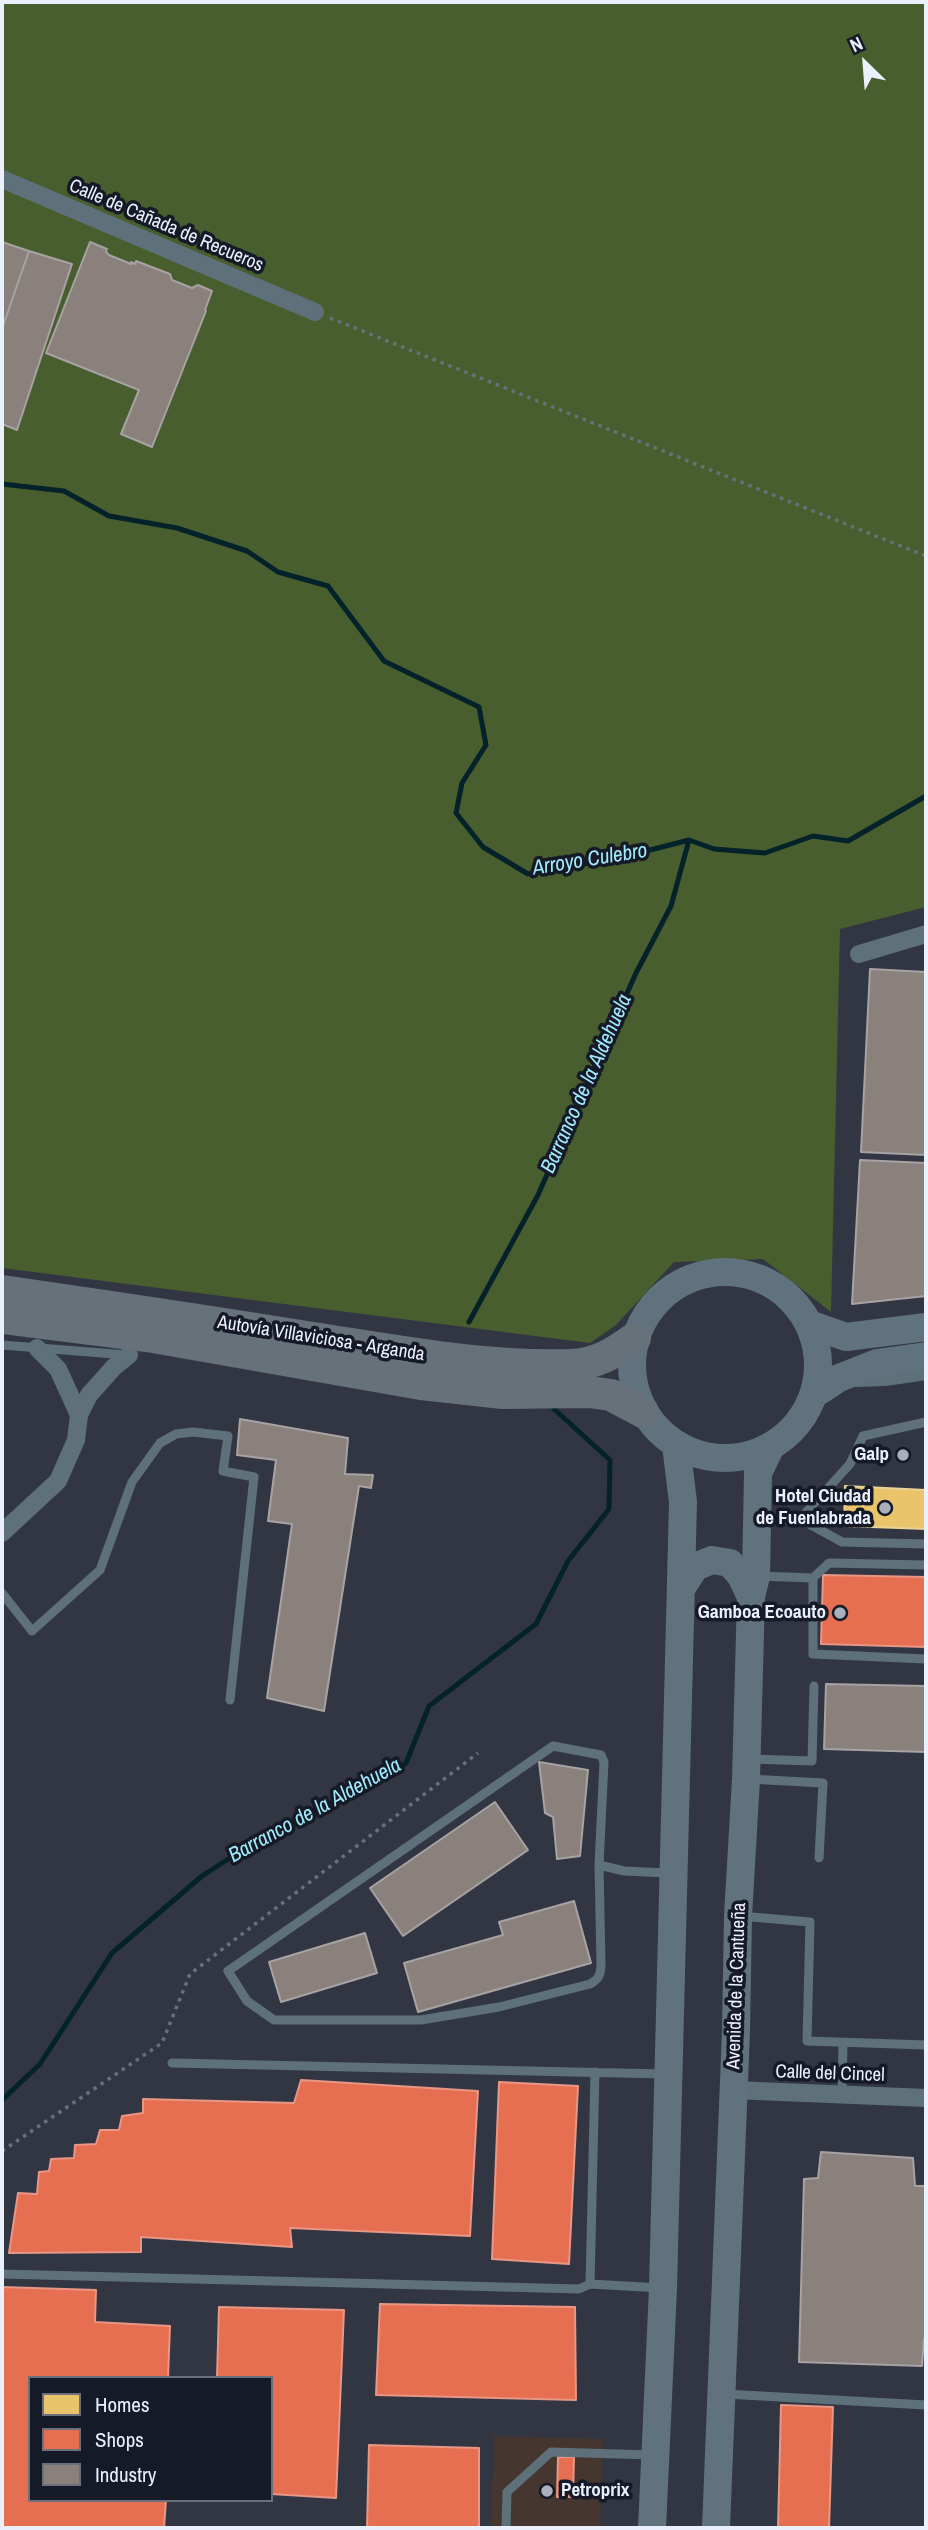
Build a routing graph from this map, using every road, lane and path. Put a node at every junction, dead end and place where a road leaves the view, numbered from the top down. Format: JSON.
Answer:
{"nodes":[{"id":1,"x":2,"y":179,"type":"edge"},
{"id":2,"x":315,"y":312,"type":"joint"},
{"id":3,"x":926,"y":556,"type":"edge"},
{"id":4,"x":926,"y":934,"type":"edge"},
{"id":5,"x":859,"y":954,"type":"dead end"},
{"id":6,"x":2,"y":1291,"type":"edge"},
{"id":7,"x":2,"y":1318,"type":"edge"},
{"id":8,"x":809,"y":1324,"type":"junction"},
{"id":9,"x":926,"y":1327,"type":"edge"},
{"id":10,"x":635,"y":1338,"type":"junction"},
{"id":11,"x":2,"y":1345,"type":"edge"},
{"id":12,"x":37,"y":1348,"type":"junction"},
{"id":13,"x":129,"y":1355,"type":"junction"},
{"id":14,"x":926,"y":1356,"type":"edge"},
{"id":15,"x":334,"y":1368,"type":"junction"},
{"id":16,"x":926,"y":1371,"type":"edge"},
{"id":17,"x":839,"y":1378,"type":"junction"},
{"id":18,"x":813,"y":1395,"type":"junction"},
{"id":19,"x":643,"y":1412,"type":"junction"},
{"id":20,"x":79,"y":1415,"type":"junction"},
{"id":21,"x":926,"y":1422,"type":"edge"},
{"id":22,"x":676,"y":1445,"type":"junction"},
{"id":23,"x":771,"y":1446,"type":"junction"},
{"id":24,"x":800,"y":1519,"type":"junction"},
{"id":25,"x":757,"y":1521,"type":"junction"},
{"id":26,"x":2,"y":1533,"type":"edge"},
{"id":27,"x":926,"y":1544,"type":"edge"},
{"id":28,"x":926,"y":1565,"type":"edge"},
{"id":29,"x":813,"y":1578,"type":"junction"},
{"id":30,"x":753,"y":1586,"type":"junction"},
{"id":31,"x":681,"y":1589,"type":"junction"},
{"id":32,"x":2,"y":1593,"type":"edge"},
{"id":33,"x":926,"y":1659,"type":"edge"},
{"id":34,"x":814,"y":1686,"type":"dead end"},
{"id":35,"x":230,"y":1700,"type":"dead end"},
{"id":36,"x":747,"y":1769,"type":"junction"},
{"id":37,"x":819,"y":1858,"type":"dead end"},
{"id":38,"x":599,"y":1865,"type":"junction"},
{"id":39,"x":674,"y":1874,"type":"junction"},
{"id":40,"x":738,"y":1916,"type":"junction"},
{"id":41,"x":843,"y":2043,"type":"junction"},
{"id":42,"x":926,"y":2045,"type":"edge"},
{"id":43,"x":172,"y":2063,"type":"dead end"},
{"id":44,"x":596,"y":2073,"type":"junction"},
{"id":45,"x":669,"y":2074,"type":"junction"},
{"id":46,"x":733,"y":2090,"type":"junction"},
{"id":47,"x":842,"y":2095,"type":"junction"},
{"id":48,"x":926,"y":2098,"type":"edge"},
{"id":49,"x":2,"y":2274,"type":"edge"},
{"id":50,"x":590,"y":2284,"type":"junction"},
{"id":51,"x":663,"y":2288,"type":"junction"},
{"id":52,"x":723,"y":2394,"type":"junction"},
{"id":53,"x":926,"y":2405,"type":"edge"},
{"id":54,"x":654,"y":2455,"type":"junction"},
{"id":55,"x":506,"y":2528,"type":"edge"},
{"id":56,"x":652,"y":2528,"type":"edge"},
{"id":57,"x":716,"y":2528,"type":"edge"}],
"edges":[{"from":1,"to":2,"type":"street","name":"Calle de Cañada de Recueros"},
{"from":2,"to":3,"type":"path"},
{"from":4,"to":5,"type":"street"},
{"from":6,"to":10,"type":"highway","name":"Autovía Villaviciosa - Arganda"},
{"from":7,"to":15,"type":"highway"},
{"from":8,"to":9,"type":"main road"},
{"from":8,"to":10,"type":"main road"},
{"from":8,"to":18,"type":"main road"},
{"from":10,"to":19,"type":"main road"},
{"from":11,"to":12,"type":"lane"},
{"from":12,"to":13,"type":"lane"},
{"from":12,"to":20,"type":"street"},
{"from":13,"to":15,"type":"highway"},
{"from":13,"to":20,"type":"street"},
{"from":14,"to":17,"type":"main road"},
{"from":15,"to":19,"type":"highway"},
{"from":16,"to":17,"type":"street"},
{"from":17,"to":18,"type":"main road"},
{"from":18,"to":23,"type":"main road"},
{"from":19,"to":22,"type":"main road"},
{"from":20,"to":26,"type":"street"},
{"from":21,"to":24,"type":"lane"},
{"from":22,"to":23,"type":"main road"},
{"from":22,"to":31,"type":"main road"},
{"from":23,"to":25,"type":"main road","name":"Avenida de la Cantueña"},
{"from":24,"to":25,"type":"lane"},
{"from":24,"to":27,"type":"lane"},
{"from":25,"to":30,"type":"main road","name":"Avenida de la Cantueña"},
{"from":28,"to":29,"type":"lane"},
{"from":29,"to":30,"type":"lane"},
{"from":29,"to":33,"type":"lane"},
{"from":30,"to":31,"type":"main road"},
{"from":30,"to":36,"type":"main road","name":"Avenida de la Cantueña"},
{"from":31,"to":39,"type":"main road"},
{"from":32,"to":35,"type":"lane"},
{"from":34,"to":36,"type":"lane"},
{"from":36,"to":37,"type":"lane"},
{"from":36,"to":40,"type":"main road","name":"Avenida de la Cantueña"},
{"from":38,"to":38,"type":"lane"},
{"from":38,"to":39,"type":"lane"},
{"from":39,"to":45,"type":"main road"},
{"from":40,"to":41,"type":"lane"},
{"from":40,"to":46,"type":"main road","name":"Avenida de la Cantueña"},
{"from":41,"to":42,"type":"lane"},
{"from":41,"to":47,"type":"lane"},
{"from":43,"to":44,"type":"lane"},
{"from":44,"to":45,"type":"lane"},
{"from":44,"to":50,"type":"lane"},
{"from":45,"to":51,"type":"main road"},
{"from":46,"to":47,"type":"street","name":"Calle del Cincel"},
{"from":46,"to":52,"type":"main road","name":"Avenida de la Cantueña"},
{"from":47,"to":48,"type":"street","name":"Calle del Cincel"},
{"from":49,"to":50,"type":"lane"},
{"from":50,"to":51,"type":"lane"},
{"from":51,"to":54,"type":"main road"},
{"from":52,"to":53,"type":"lane"},
{"from":52,"to":57,"type":"main road","name":"Avenida de la Cantueña"},
{"from":54,"to":55,"type":"lane"},
{"from":54,"to":56,"type":"main road"}]}
